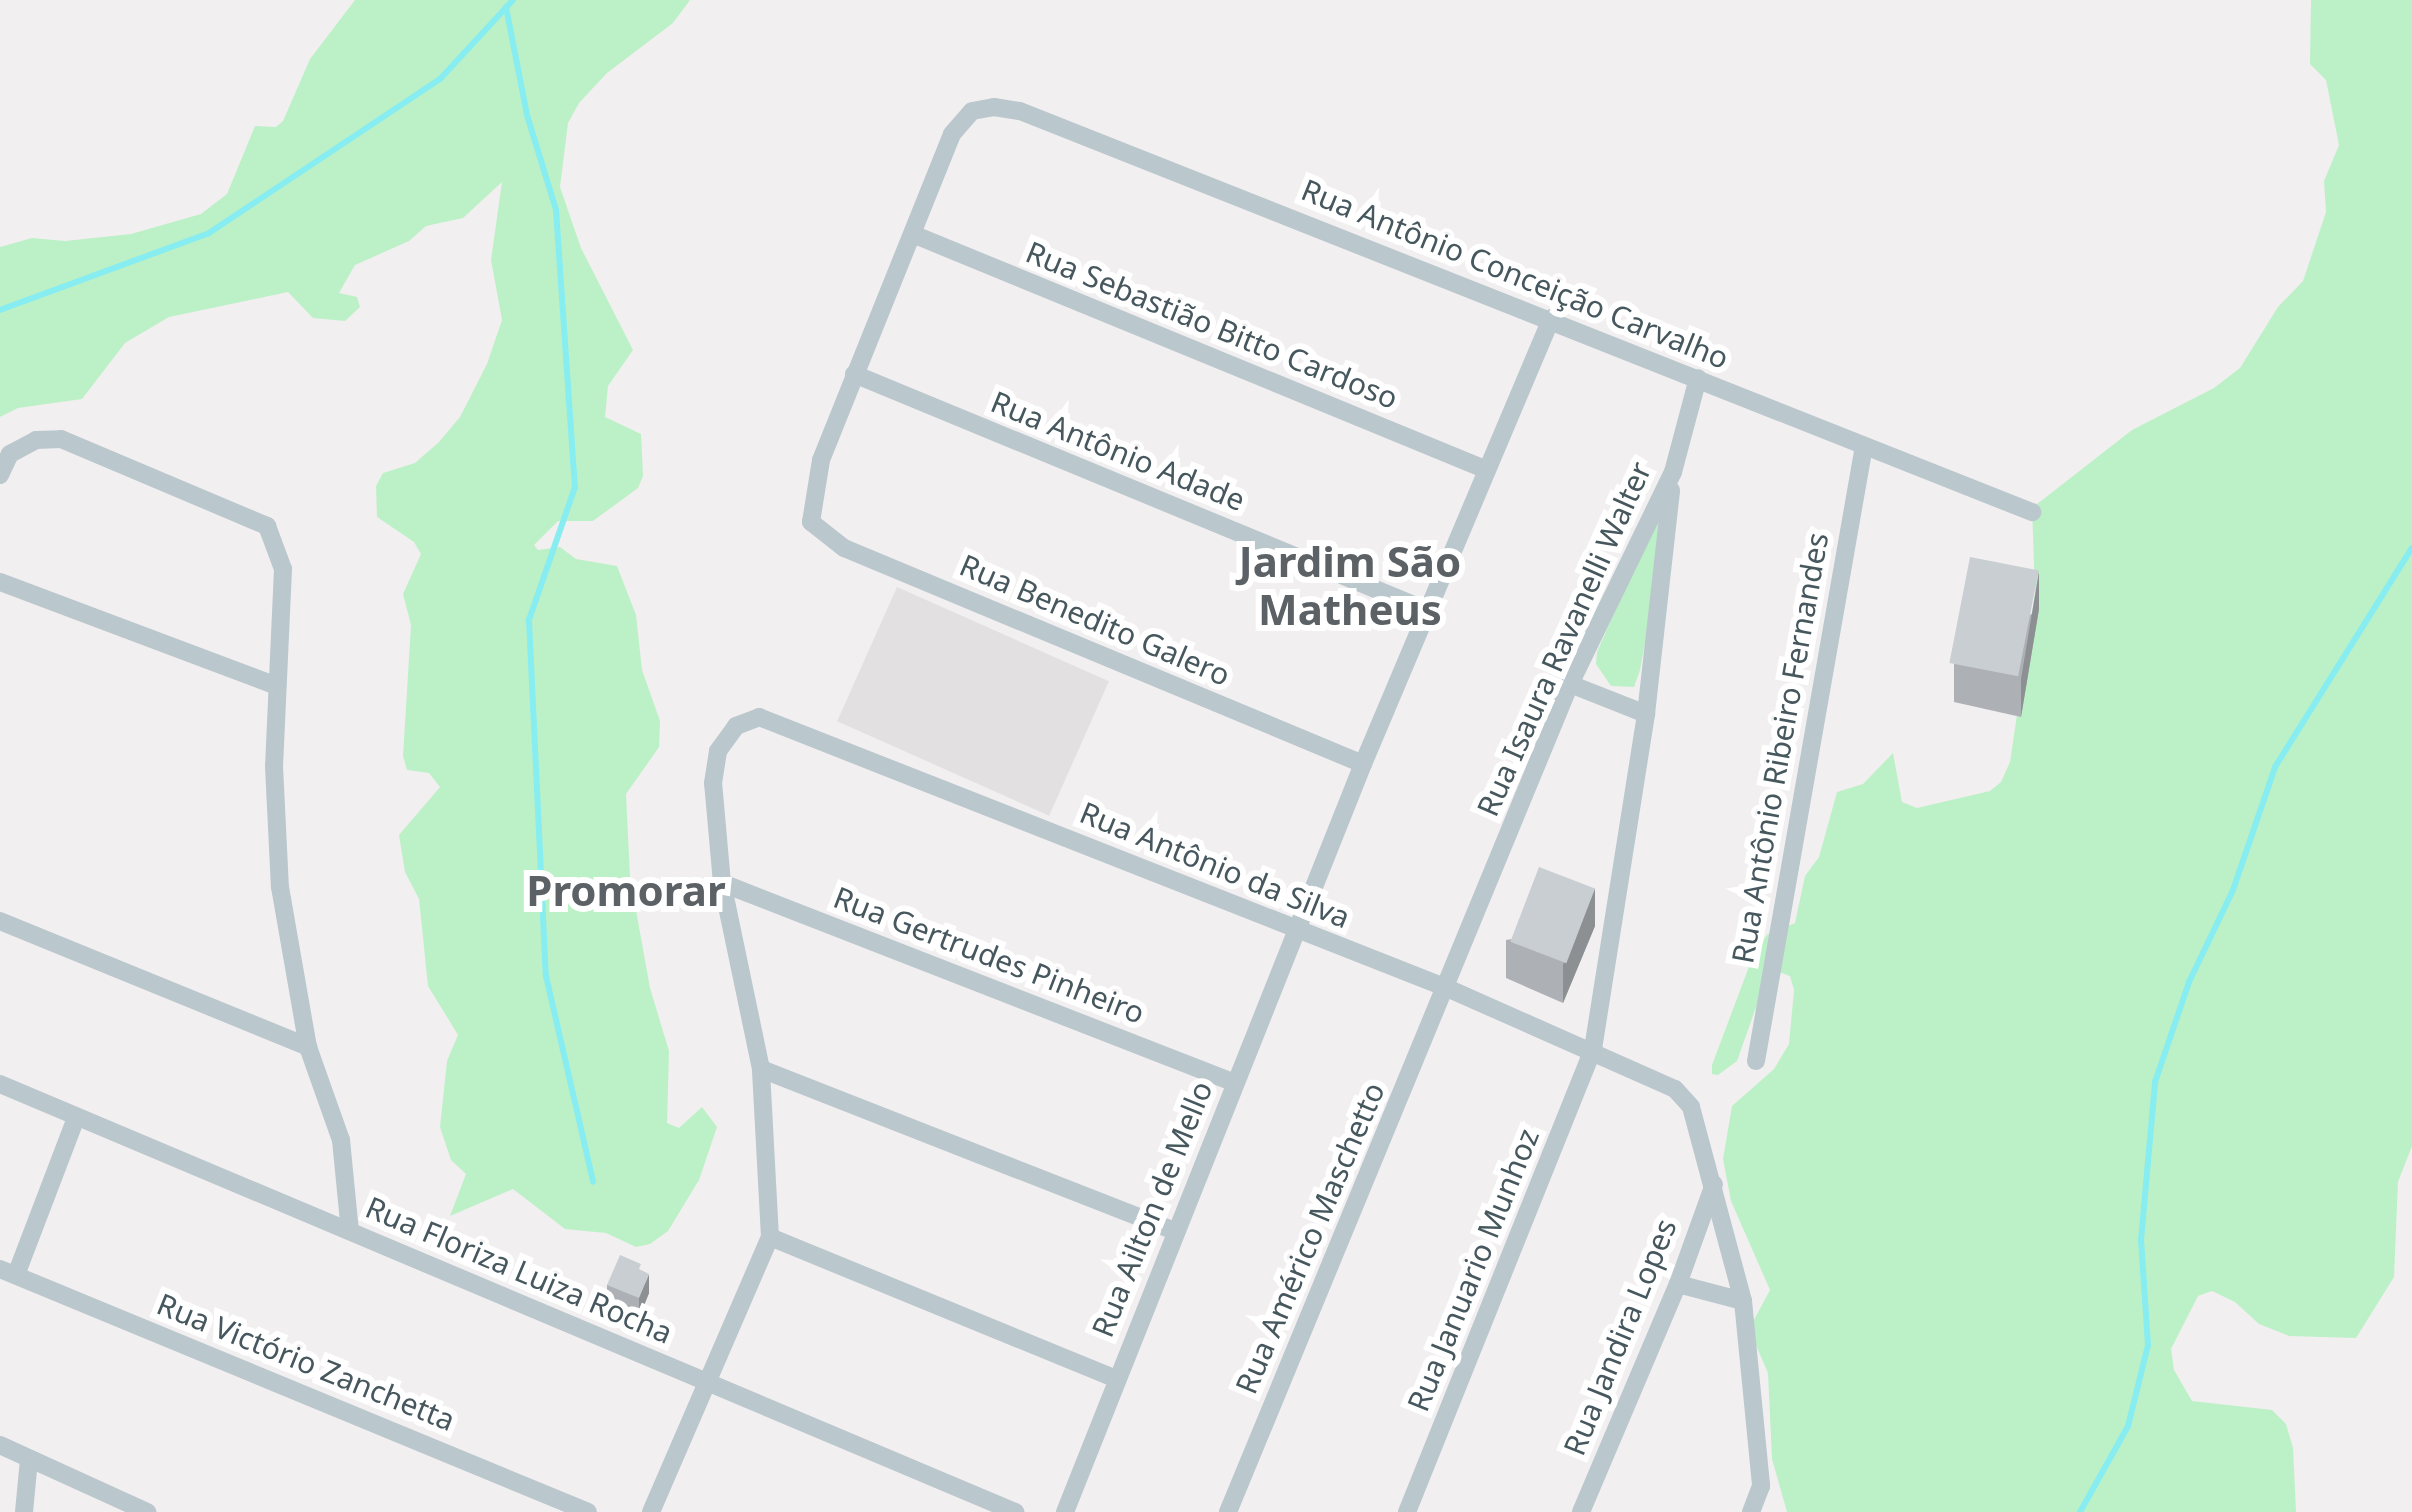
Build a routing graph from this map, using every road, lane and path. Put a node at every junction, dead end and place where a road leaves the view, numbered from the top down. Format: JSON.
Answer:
{"nodes":[{"id":1,"x":915,"y":235,"type":"junction"},
{"id":2,"x":1551,"y":318,"type":"junction"},
{"id":3,"x":854,"y":374,"type":"junction"},
{"id":4,"x":1698,"y":378,"type":"junction"},
{"id":5,"x":1864,"y":446,"type":"junction"},
{"id":6,"x":1486,"y":470,"type":"junction"},
{"id":7,"x":1673,"y":472,"type":"junction"},
{"id":8,"x":0,"y":475,"type":"edge"},
{"id":9,"x":2032,"y":512,"type":"dead end"},
{"id":10,"x":0,"y":582,"type":"edge"},
{"id":11,"x":1426,"y":610,"type":"junction"},
{"id":12,"x":1570,"y":684,"type":"junction"},
{"id":13,"x":277,"y":686,"type":"junction"},
{"id":14,"x":1646,"y":714,"type":"junction"},
{"id":15,"x":1363,"y":764,"type":"junction"},
{"id":16,"x":722,"y":883,"type":"junction"},
{"id":17,"x":0,"y":921,"type":"edge"},
{"id":18,"x":1300,"y":931,"type":"junction"},
{"id":19,"x":1447,"y":988,"type":"junction"},
{"id":20,"x":308,"y":1047,"type":"junction"},
{"id":21,"x":1593,"y":1049,"type":"junction"},
{"id":22,"x":1756,"y":1061,"type":"dead end"},
{"id":23,"x":761,"y":1069,"type":"junction"},
{"id":24,"x":1235,"y":1083,"type":"junction"},
{"id":25,"x":0,"y":1084,"type":"edge"},
{"id":26,"x":76,"y":1118,"type":"junction"},
{"id":27,"x":1714,"y":1184,"type":"junction"},
{"id":28,"x":350,"y":1231,"type":"junction"},
{"id":29,"x":1176,"y":1232,"type":"junction"},
{"id":30,"x":770,"y":1237,"type":"junction"},
{"id":31,"x":8,"y":1272,"type":"edge"},
{"id":32,"x":1678,"y":1284,"type":"junction"},
{"id":33,"x":1743,"y":1301,"type":"junction"},
{"id":34,"x":1117,"y":1379,"type":"junction"},
{"id":35,"x":706,"y":1381,"type":"junction"},
{"id":36,"x":0,"y":1445,"type":"edge"},
{"id":37,"x":29,"y":1459,"type":"junction"},
{"id":38,"x":24,"y":1512,"type":"edge"},
{"id":39,"x":147,"y":1512,"type":"edge"},
{"id":40,"x":588,"y":1512,"type":"edge"},
{"id":41,"x":651,"y":1512,"type":"edge"},
{"id":42,"x":1015,"y":1512,"type":"edge"},
{"id":43,"x":1065,"y":1512,"type":"edge"},
{"id":44,"x":1228,"y":1512,"type":"edge"},
{"id":45,"x":1407,"y":1512,"type":"edge"},
{"id":46,"x":1581,"y":1512,"type":"edge"},
{"id":47,"x":1751,"y":1512,"type":"edge"}],
"edges":[{"from":1,"to":2,"type":"street","name":"Rua Antônio Conceição Carvalho"},
{"from":1,"to":3,"type":"street"},
{"from":1,"to":6,"type":"street","name":"Rua Sebastião Bitto Cardoso"},
{"from":2,"to":4,"type":"street","name":"Rua Antônio Conceição Carvalho"},
{"from":2,"to":6,"type":"street","name":"Rua Ailton de Mello"},
{"from":3,"to":11,"type":"street","name":"Rua Antônio Adade"},
{"from":3,"to":15,"type":"street","name":"Rua Benedito Galero"},
{"from":4,"to":5,"type":"street","name":"Rua Antônio Conceição Carvalho"},
{"from":4,"to":7,"type":"street","name":"Rua Isaura Ravanelli Walter"},
{"from":5,"to":9,"type":"street","name":"Rua Antônio Conceição Carvalho"},
{"from":5,"to":22,"type":"street","name":"Rua Antônio Ribeiro Fernandes"},
{"from":6,"to":11,"type":"street","name":"Rua Ailton de Mello"},
{"from":7,"to":12,"type":"street","name":"Rua Isaura Ravanelli Walter"},
{"from":7,"to":14,"type":"street","name":"Rua Januario Munhoz"},
{"from":8,"to":13,"type":"street"},
{"from":10,"to":13,"type":"street"},
{"from":11,"to":15,"type":"street","name":"Rua Ailton de Mello"},
{"from":12,"to":14,"type":"street"},
{"from":12,"to":19,"type":"street","name":"Rua Isaura Ravanelli Walter"},
{"from":13,"to":20,"type":"street"},
{"from":14,"to":21,"type":"street","name":"Rua Januario Munhoz"},
{"from":15,"to":18,"type":"street","name":"Rua Ailton de Mello"},
{"from":16,"to":18,"type":"street","name":"Rua Antônio da Silva"},
{"from":16,"to":23,"type":"street"},
{"from":16,"to":24,"type":"street","name":"Rua Gertrudes Pinheiro"},
{"from":17,"to":20,"type":"street"},
{"from":18,"to":19,"type":"street","name":"Rua Antônio da Silva"},
{"from":18,"to":24,"type":"street","name":"Rua Ailton de Mello"},
{"from":19,"to":21,"type":"street","name":"Rua Antônio da Silva"},
{"from":19,"to":44,"type":"street","name":"Rua Américo Maschetto"},
{"from":20,"to":28,"type":"street"},
{"from":21,"to":27,"type":"street","name":"Rua Antônio da Silva"},
{"from":21,"to":45,"type":"street","name":"Rua Januario Munhoz"},
{"from":23,"to":29,"type":"street"},
{"from":23,"to":30,"type":"street"},
{"from":24,"to":29,"type":"street","name":"Rua Ailton de Mello"},
{"from":25,"to":26,"type":"street","name":"Rua Floriza Luiza Rocha"},
{"from":26,"to":28,"type":"street","name":"Rua Floriza Luiza Rocha"},
{"from":26,"to":31,"type":"street"},
{"from":27,"to":32,"type":"street","name":"Rua Jandira Lopes"},
{"from":27,"to":33,"type":"street"},
{"from":28,"to":35,"type":"street","name":"Rua Floriza Luiza Rocha"},
{"from":29,"to":34,"type":"street","name":"Rua Ailton de Mello"},
{"from":30,"to":34,"type":"street"},
{"from":30,"to":35,"type":"street"},
{"from":31,"to":40,"type":"street","name":"Rua Victório Zanchetta"},
{"from":32,"to":33,"type":"street"},
{"from":32,"to":46,"type":"street","name":"Rua Jandira Lopes"},
{"from":33,"to":47,"type":"street"},
{"from":34,"to":43,"type":"street","name":"Rua Ailton de Mello"},
{"from":35,"to":41,"type":"street"},
{"from":35,"to":42,"type":"street","name":"Rua Floriza Luiza Rocha"},
{"from":36,"to":37,"type":"street"},
{"from":37,"to":38,"type":"street"},
{"from":37,"to":39,"type":"street"}]}
